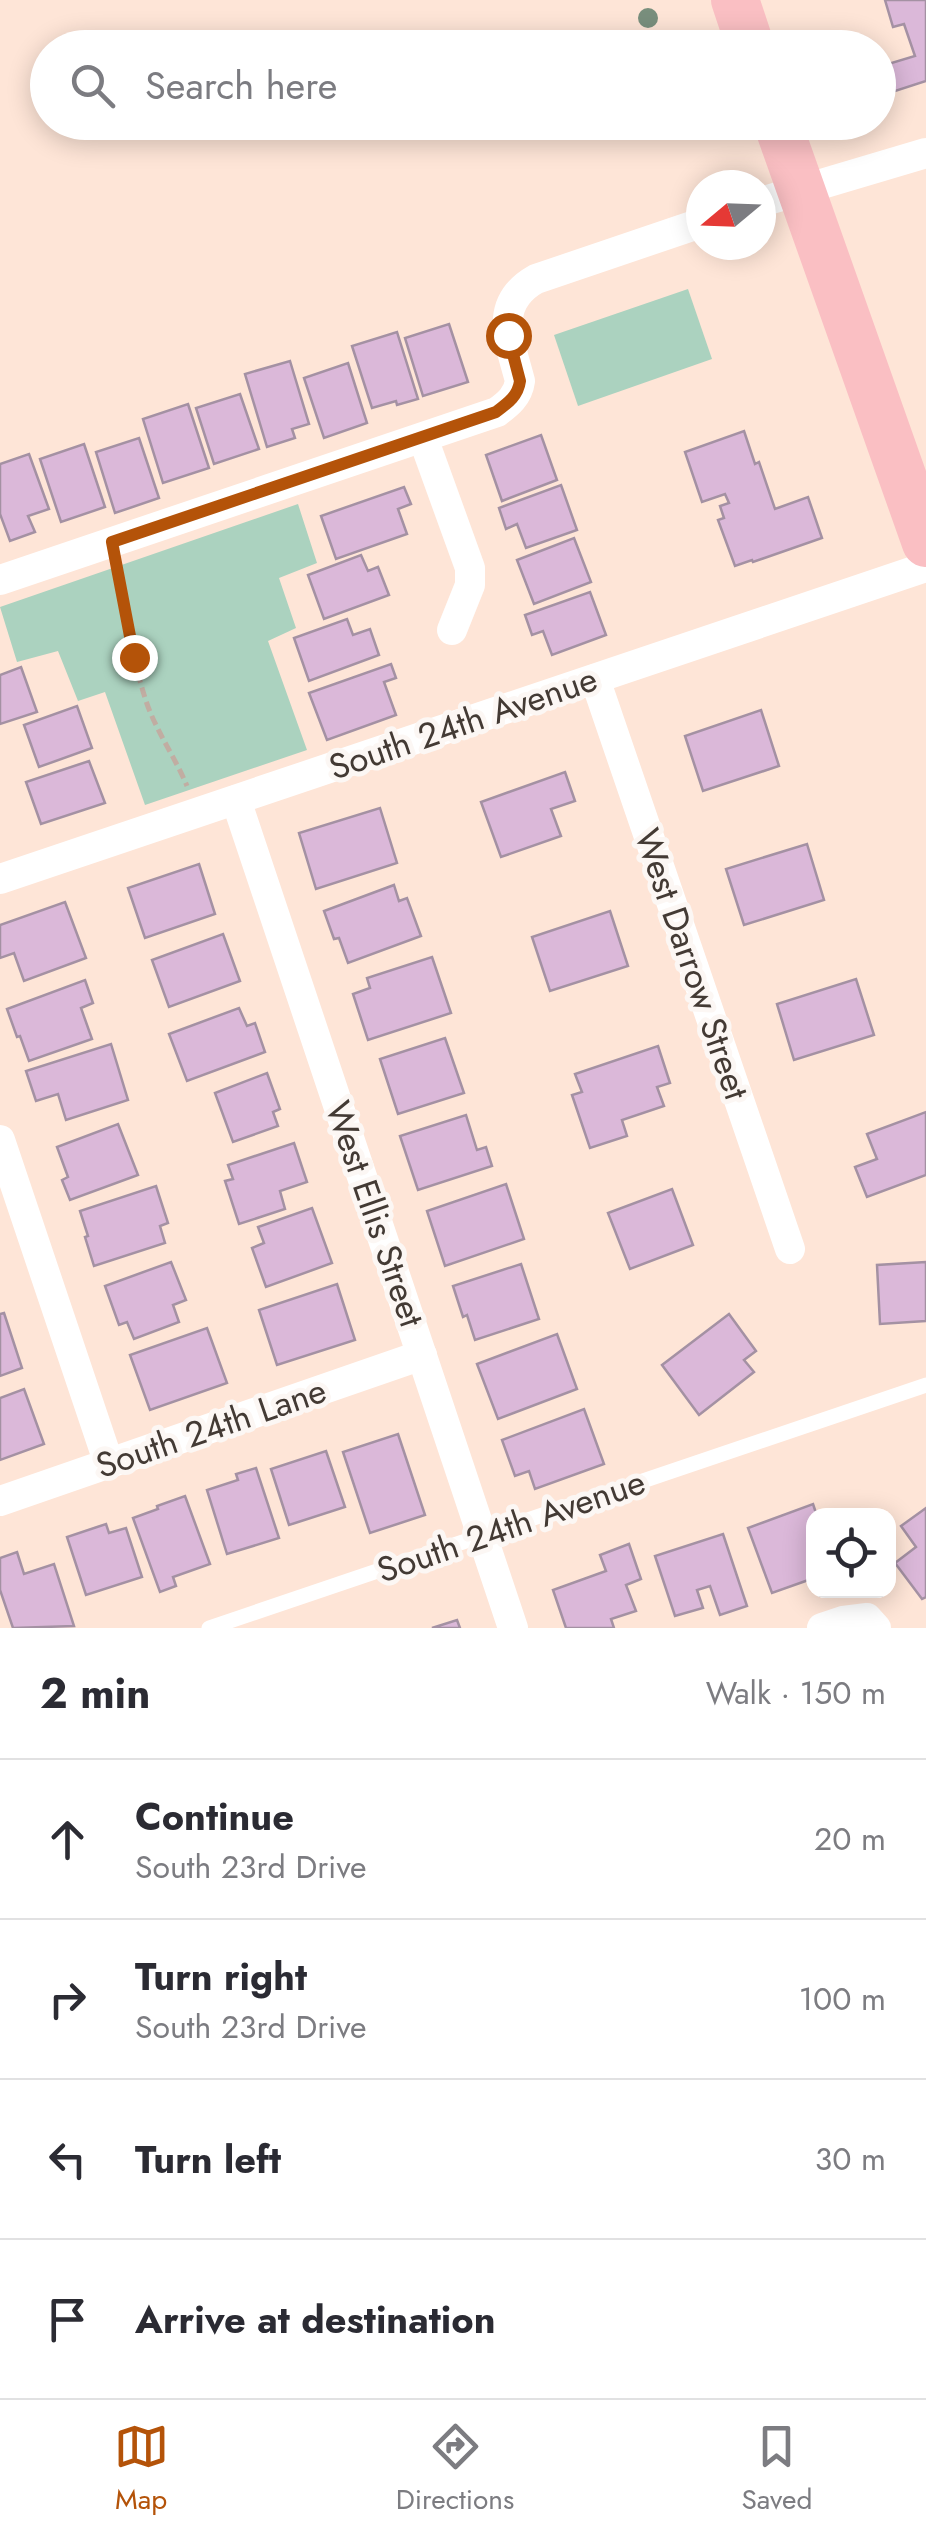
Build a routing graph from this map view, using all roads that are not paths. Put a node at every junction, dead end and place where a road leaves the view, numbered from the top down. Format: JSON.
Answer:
{"nodes":[{"id":1,"x":734,"y":0,"type":"edge"},
{"id":2,"x":745,"y":30,"type":"edge"},
{"id":3,"x":778,"y":140,"type":"edge"},
{"id":4,"x":926,"y":153,"type":"edge"},
{"id":5,"x":781,"y":196,"type":"edge"},
{"id":6,"x":686,"y":227,"type":"edge"},
{"id":7,"x":423,"y":438,"type":"junction"},
{"id":8,"x":926,"y":543,"type":"edge"},
{"id":9,"x":926,"y":566,"type":"edge"},
{"id":10,"x":0,"y":580,"type":"edge"},
{"id":11,"x":452,"y":630,"type":"dead end"},
{"id":12,"x":595,"y":679,"type":"junction"},
{"id":13,"x":236,"y":800,"type":"junction"},
{"id":14,"x":0,"y":879,"type":"edge"},
{"id":15,"x":0,"y":1140,"type":"edge"},
{"id":16,"x":790,"y":1249,"type":"dead end"},
{"id":17,"x":422,"y":1355,"type":"junction"},
{"id":18,"x":926,"y":1385,"type":"edge"},
{"id":19,"x":109,"y":1464,"type":"junction"},
{"id":20,"x":0,"y":1502,"type":"edge"},
{"id":21,"x":483,"y":1536,"type":"junction"},
{"id":22,"x":871,"y":1623,"type":"edge"},
{"id":23,"x":209,"y":1628,"type":"edge"},
{"id":24,"x":514,"y":1628,"type":"edge"},
{"id":25,"x":822,"y":1628,"type":"edge"}],
"edges":[{"from":1,"to":2,"type":"main road"},
{"from":3,"to":5,"type":"main road"},
{"from":4,"to":5,"type":"street"},
{"from":5,"to":8,"type":"main road"},
{"from":6,"to":7,"type":"street"},
{"from":7,"to":10,"type":"street"},
{"from":7,"to":11,"type":"street"},
{"from":9,"to":12,"type":"street","name":"South 24th Avenue"},
{"from":12,"to":13,"type":"street","name":"South 24th Avenue"},
{"from":12,"to":16,"type":"street","name":"West Darrow Street"},
{"from":13,"to":14,"type":"street","name":"South 24th Avenue"},
{"from":13,"to":17,"type":"street","name":"West Ellis Street"},
{"from":15,"to":19,"type":"street"},
{"from":17,"to":19,"type":"street","name":"South 24th Lane"},
{"from":17,"to":21,"type":"street","name":"West Ellis Street"},
{"from":18,"to":21,"type":"lane","name":"South 24th Avenue"},
{"from":19,"to":20,"type":"street","name":"South 24th Lane"},
{"from":21,"to":23,"type":"lane","name":"South 24th Avenue"},
{"from":21,"to":24,"type":"street","name":"West Ellis Street"},
{"from":22,"to":25,"type":"street"}]}
